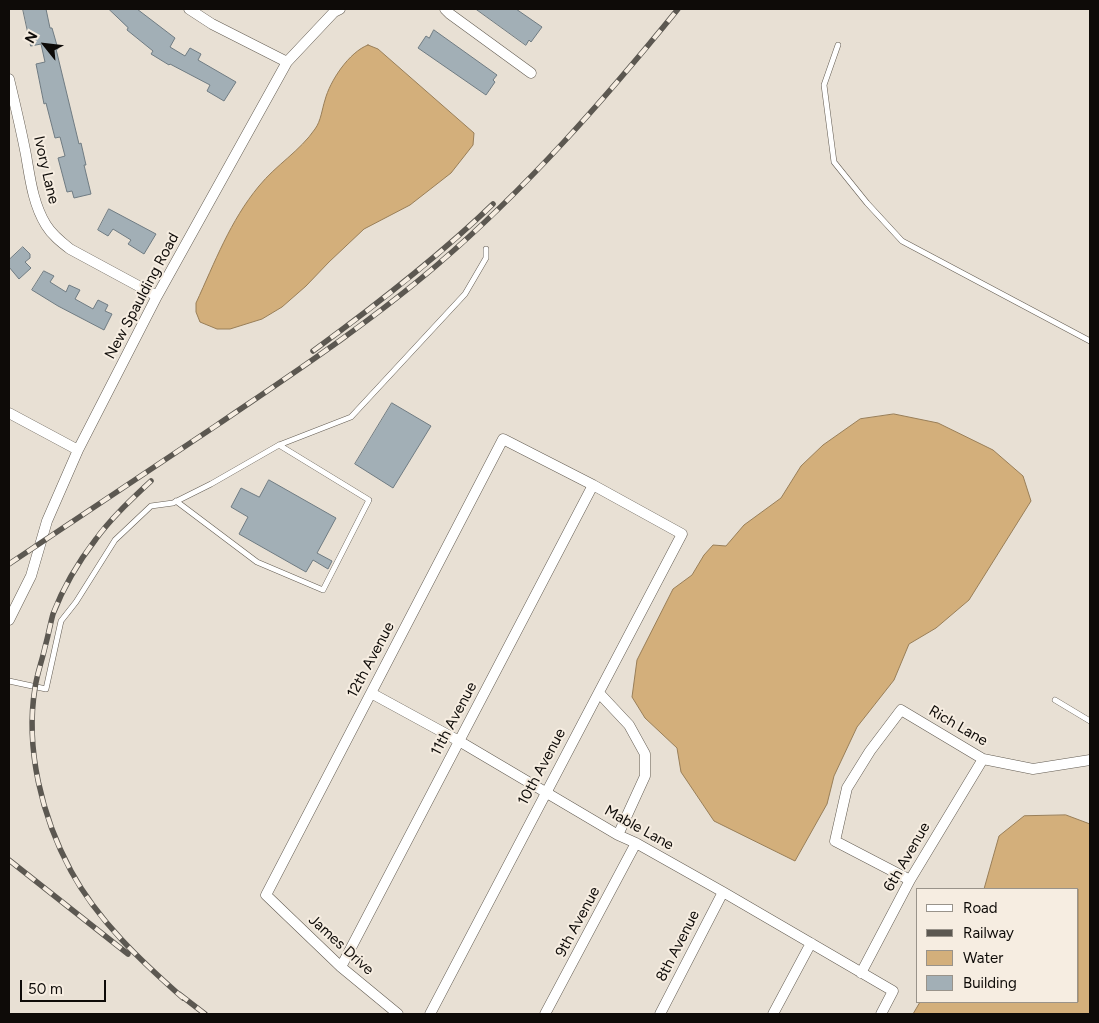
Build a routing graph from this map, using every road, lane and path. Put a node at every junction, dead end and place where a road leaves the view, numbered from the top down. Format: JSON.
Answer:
{"nodes":[{"id":1,"x":189,"y":9,"type":"edge"},
{"id":2,"x":340,"y":9,"type":"edge"},
{"id":3,"x":445,"y":9,"type":"edge"},
{"id":4,"x":838,"y":45,"type":"dead end"},
{"id":5,"x":287,"y":62,"type":"junction"},
{"id":6,"x":531,"y":73,"type":"dead end"},
{"id":7,"x":9,"y":79,"type":"edge"},
{"id":8,"x":486,"y":249,"type":"dead end"},
{"id":9,"x":157,"y":296,"type":"junction"},
{"id":10,"x":1090,"y":341,"type":"edge"},
{"id":11,"x":9,"y":413,"type":"edge"},
{"id":12,"x":279,"y":445,"type":"junction"},
{"id":13,"x":78,"y":450,"type":"junction"},
{"id":14,"x":593,"y":485,"type":"junction"},
{"id":15,"x":176,"y":501,"type":"junction"},
{"id":16,"x":9,"y":620,"type":"edge"},
{"id":17,"x":9,"y":681,"type":"edge"},
{"id":18,"x":371,"y":693,"type":"junction"},
{"id":19,"x":598,"y":693,"type":"junction"},
{"id":20,"x":1055,"y":700,"type":"dead end"},
{"id":21,"x":1090,"y":721,"type":"edge"},
{"id":22,"x":459,"y":741,"type":"junction"},
{"id":23,"x":983,"y":759,"type":"junction"},
{"id":24,"x":1090,"y":760,"type":"edge"},
{"id":25,"x":546,"y":792,"type":"junction"},
{"id":26,"x":618,"y":835,"type":"junction"},
{"id":27,"x":636,"y":843,"type":"junction"},
{"id":28,"x":910,"y":880,"type":"junction"},
{"id":29,"x":723,"y":892,"type":"junction"},
{"id":30,"x":266,"y":895,"type":"joint"},
{"id":31,"x":811,"y":943,"type":"junction"},
{"id":32,"x":341,"y":967,"type":"junction"},
{"id":33,"x":861,"y":973,"type":"junction"},
{"id":34,"x":398,"y":1014,"type":"edge"},
{"id":35,"x":430,"y":1014,"type":"edge"},
{"id":36,"x":545,"y":1014,"type":"edge"},
{"id":37,"x":660,"y":1014,"type":"edge"},
{"id":38,"x":773,"y":1014,"type":"edge"},
{"id":39,"x":881,"y":1014,"type":"edge"}],
"edges":[{"from":1,"to":5,"type":"street"},
{"from":2,"to":5,"type":"street","name":"New Spaulding Road"},
{"from":3,"to":6,"type":"street"},
{"from":4,"to":10,"type":"lane"},
{"from":5,"to":9,"type":"street","name":"New Spaulding Road"},
{"from":7,"to":9,"type":"street","name":"Ivory Lane"},
{"from":8,"to":12,"type":"lane"},
{"from":9,"to":13,"type":"street","name":"New Spaulding Road"},
{"from":11,"to":13,"type":"street"},
{"from":12,"to":15,"type":"lane"},
{"from":12,"to":15,"type":"lane"},
{"from":13,"to":16,"type":"street","name":"New Spaulding Road"},
{"from":14,"to":18,"type":"street","name":"12th Avenue"},
{"from":14,"to":19,"type":"street","name":"10th Avenue"},
{"from":14,"to":22,"type":"street","name":"11th Avenue"},
{"from":15,"to":17,"type":"lane"},
{"from":18,"to":22,"type":"street","name":"Mable Lane"},
{"from":18,"to":30,"type":"street","name":"12th Avenue"},
{"from":19,"to":25,"type":"street","name":"10th Avenue"},
{"from":19,"to":26,"type":"street"},
{"from":20,"to":21,"type":"lane"},
{"from":22,"to":25,"type":"street","name":"Mable Lane"},
{"from":22,"to":32,"type":"street","name":"11th Avenue"},
{"from":23,"to":24,"type":"street","name":"Rich Lane"},
{"from":23,"to":28,"type":"street","name":"6th Avenue"},
{"from":23,"to":28,"type":"street","name":"Rich Lane"},
{"from":25,"to":26,"type":"street","name":"Mable Lane"},
{"from":25,"to":35,"type":"street","name":"10th Avenue"},
{"from":26,"to":27,"type":"street","name":"Mable Lane"},
{"from":27,"to":29,"type":"street","name":"Mable Lane"},
{"from":27,"to":36,"type":"street","name":"9th Avenue"},
{"from":28,"to":33,"type":"street","name":"6th Avenue"},
{"from":29,"to":31,"type":"street","name":"Mable Lane"},
{"from":29,"to":37,"type":"street","name":"8th Avenue"},
{"from":30,"to":32,"type":"street","name":"James Drive"},
{"from":31,"to":33,"type":"street","name":"Mable Lane"},
{"from":31,"to":38,"type":"street"},
{"from":32,"to":34,"type":"street","name":"James Drive"},
{"from":33,"to":39,"type":"street","name":"Mable Lane"}]}
